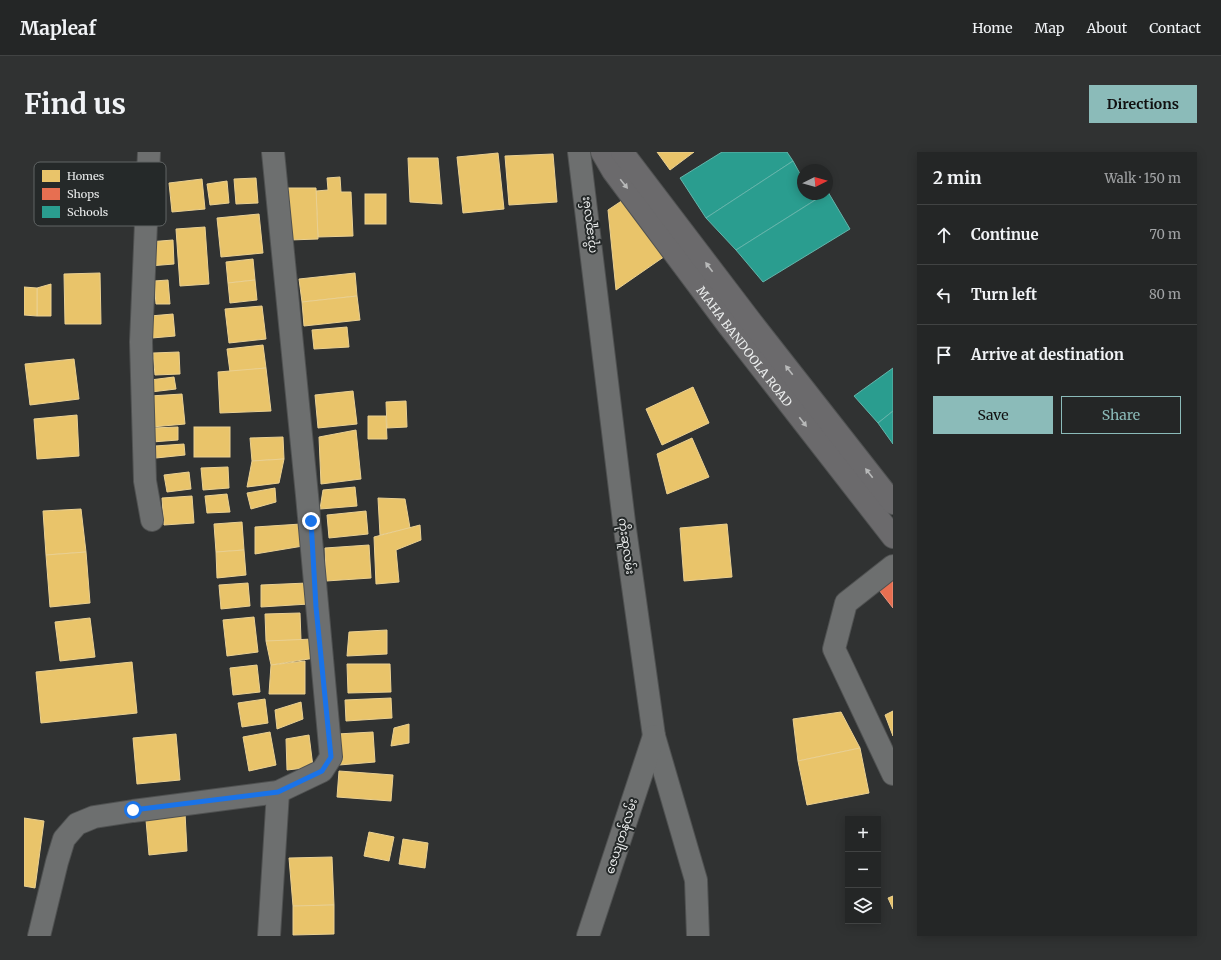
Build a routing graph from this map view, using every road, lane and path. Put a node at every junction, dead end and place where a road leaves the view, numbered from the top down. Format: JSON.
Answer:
{"nodes":[{"id":1,"x":149,"y":152,"type":"edge"},
{"id":2,"x":273,"y":152,"type":"edge"},
{"id":3,"x":579,"y":152,"type":"edge"},
{"id":4,"x":602,"y":152,"type":"edge"},
{"id":5,"x":622,"y":152,"type":"edge"},
{"id":6,"x":149,"y":162,"type":"edge"},
{"id":7,"x":146,"y":226,"type":"edge"},
{"id":8,"x":893,"y":503,"type":"edge"},
{"id":9,"x":152,"y":520,"type":"dead end"},
{"id":10,"x":893,"y":537,"type":"edge"},
{"id":11,"x":893,"y":566,"type":"edge"},
{"id":12,"x":654,"y":736,"type":"junction"},
{"id":13,"x":893,"y":774,"type":"edge"},
{"id":14,"x":278,"y":792,"type":"junction"},
{"id":15,"x":39,"y":936,"type":"edge"},
{"id":16,"x":269,"y":936,"type":"edge"},
{"id":17,"x":588,"y":936,"type":"edge"},
{"id":18,"x":698,"y":936,"type":"edge"}],
"edges":[{"from":1,"to":6,"type":"street"},
{"from":2,"to":14,"type":"street"},
{"from":3,"to":12,"type":"street","name":"ကိုးဆူလမ်း"},
{"from":4,"to":10,"type":"main road","name":"MAHA BANDOOLA ROAD","one_way":true},
{"from":8,"to":5,"type":"main road","name":"MAHA BANDOOLA ROAD","one_way":true},
{"from":7,"to":9,"type":"street"},
{"from":11,"to":13,"type":"street"},
{"from":12,"to":17,"type":"street","name":"ဇေယျတန်လမ်း"},
{"from":12,"to":18,"type":"street","name":"ကိုးဆူလမ်း"},
{"from":14,"to":15,"type":"street"},
{"from":14,"to":16,"type":"street"}]}
